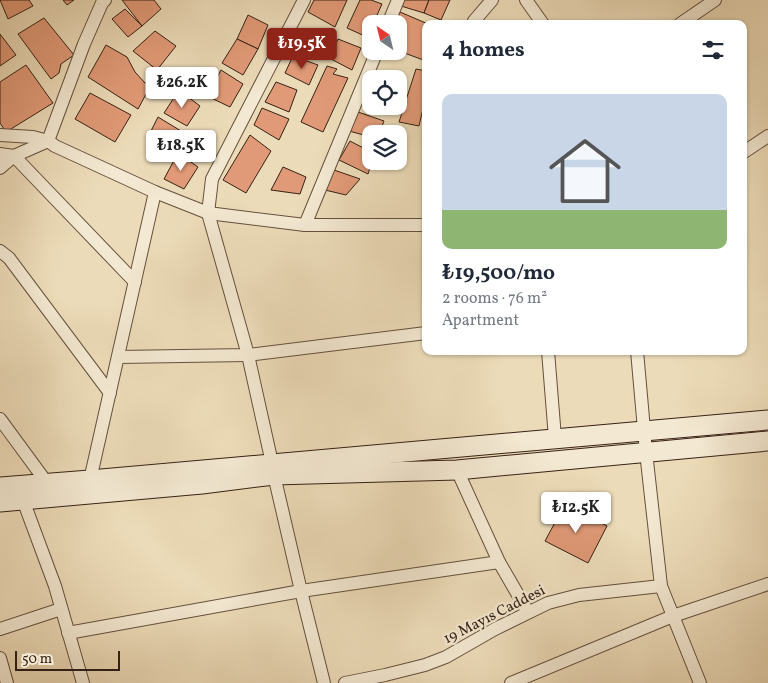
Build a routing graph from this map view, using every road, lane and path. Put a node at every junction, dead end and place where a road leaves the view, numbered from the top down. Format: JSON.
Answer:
{"nodes":[{"id":1,"x":105,"y":0,"type":"edge"},
{"id":2,"x":304,"y":0,"type":"edge"},
{"id":3,"x":398,"y":0,"type":"edge"},
{"id":4,"x":492,"y":0,"type":"edge"},
{"id":5,"x":526,"y":0,"type":"edge"},
{"id":6,"x":715,"y":0,"type":"edge"},
{"id":7,"x":392,"y":15,"type":"edge"},
{"id":8,"x":475,"y":20,"type":"edge"},
{"id":9,"x":540,"y":20,"type":"edge"},
{"id":10,"x":686,"y":20,"type":"edge"},
{"id":11,"x":373,"y":60,"type":"edge"},
{"id":12,"x":0,"y":135,"type":"edge"},
{"id":13,"x":768,"y":136,"type":"edge"},
{"id":14,"x":48,"y":141,"type":"junction"},
{"id":15,"x":747,"y":150,"type":"edge"},
{"id":16,"x":0,"y":154,"type":"edge"},
{"id":17,"x":14,"y":156,"type":"junction"},
{"id":18,"x":0,"y":168,"type":"edge"},
{"id":19,"x":155,"y":192,"type":"junction"},
{"id":20,"x":208,"y":213,"type":"junction"},
{"id":21,"x":305,"y":225,"type":"junction"},
{"id":22,"x":422,"y":225,"type":"edge"},
{"id":23,"x":0,"y":251,"type":"edge"},
{"id":24,"x":135,"y":282,"type":"junction"},
{"id":25,"x":422,"y":333,"type":"edge"},
{"id":26,"x":248,"y":354,"type":"junction"},
{"id":27,"x":548,"y":355,"type":"edge"},
{"id":28,"x":637,"y":355,"type":"edge"},
{"id":29,"x":118,"y":357,"type":"junction"},
{"id":30,"x":110,"y":393,"type":"junction"},
{"id":31,"x":0,"y":419,"type":"edge"},
{"id":32,"x":768,"y":420,"type":"edge"},
{"id":33,"x":644,"y":431,"type":"junction"},
{"id":34,"x":555,"y":438,"type":"junction"},
{"id":35,"x":768,"y":441,"type":"edge"},
{"id":36,"x":646,"y":452,"type":"junction"},
{"id":37,"x":273,"y":469,"type":"junction"},
{"id":38,"x":457,"y":470,"type":"junction"},
{"id":39,"x":90,"y":480,"type":"junction"},
{"id":40,"x":47,"y":483,"type":"junction"},
{"id":41,"x":0,"y":487,"type":"edge"},
{"id":42,"x":23,"y":500,"type":"junction"},
{"id":43,"x":0,"y":502,"type":"edge"},
{"id":44,"x":499,"y":562,"type":"junction"},
{"id":45,"x":768,"y":584,"type":"edge"},
{"id":46,"x":660,"y":586,"type":"junction"},
{"id":47,"x":300,"y":591,"type":"junction"},
{"id":48,"x":61,"y":608,"type":"junction"},
{"id":49,"x":528,"y":612,"type":"junction"},
{"id":50,"x":673,"y":616,"type":"junction"},
{"id":51,"x":0,"y":629,"type":"edge"},
{"id":52,"x":68,"y":633,"type":"junction"},
{"id":53,"x":0,"y":658,"type":"edge"},
{"id":54,"x":395,"y":678,"type":"edge"},
{"id":55,"x":7,"y":683,"type":"edge"},
{"id":56,"x":84,"y":683,"type":"edge"},
{"id":57,"x":324,"y":683,"type":"edge"},
{"id":58,"x":345,"y":683,"type":"edge"},
{"id":59,"x":511,"y":683,"type":"edge"},
{"id":60,"x":700,"y":683,"type":"edge"}],
"edges":[{"from":1,"to":14,"type":"street"},
{"from":2,"to":20,"type":"street"},
{"from":3,"to":7,"type":"street"},
{"from":4,"to":8,"type":"street"},
{"from":5,"to":9,"type":"street"},
{"from":6,"to":10,"type":"street"},
{"from":11,"to":21,"type":"street"},
{"from":12,"to":14,"type":"street"},
{"from":13,"to":15,"type":"street"},
{"from":14,"to":17,"type":"street"},
{"from":14,"to":19,"type":"street"},
{"from":16,"to":17,"type":"street"},
{"from":17,"to":18,"type":"street"},
{"from":17,"to":24,"type":"street"},
{"from":19,"to":20,"type":"street"},
{"from":19,"to":24,"type":"street"},
{"from":20,"to":21,"type":"street"},
{"from":20,"to":26,"type":"street"},
{"from":21,"to":22,"type":"street"},
{"from":23,"to":30,"type":"street"},
{"from":24,"to":29,"type":"street"},
{"from":25,"to":26,"type":"street"},
{"from":26,"to":29,"type":"street"},
{"from":26,"to":37,"type":"street"},
{"from":27,"to":34,"type":"street"},
{"from":28,"to":33,"type":"street"},
{"from":29,"to":30,"type":"street"},
{"from":30,"to":39,"type":"street"},
{"from":31,"to":40,"type":"street"},
{"from":32,"to":33,"type":"main road"},
{"from":33,"to":34,"type":"main road"},
{"from":33,"to":36,"type":"street"},
{"from":34,"to":37,"type":"main road"},
{"from":35,"to":36,"type":"main road"},
{"from":36,"to":38,"type":"main road"},
{"from":36,"to":46,"type":"street"},
{"from":37,"to":38,"type":"main road"},
{"from":37,"to":39,"type":"main road"},
{"from":37,"to":42,"type":"main road"},
{"from":37,"to":47,"type":"street"},
{"from":38,"to":44,"type":"street"},
{"from":39,"to":40,"type":"main road"},
{"from":40,"to":41,"type":"main road"},
{"from":42,"to":43,"type":"main road"},
{"from":42,"to":48,"type":"street"},
{"from":44,"to":47,"type":"street"},
{"from":44,"to":49,"type":"street"},
{"from":45,"to":50,"type":"street"},
{"from":46,"to":49,"type":"street","name":"19 Mayıs Caddesi"},
{"from":46,"to":50,"type":"street"},
{"from":47,"to":52,"type":"street"},
{"from":47,"to":57,"type":"street"},
{"from":48,"to":51,"type":"street"},
{"from":48,"to":52,"type":"street"},
{"from":49,"to":54,"type":"street","name":"19 Mayıs Caddesi"},
{"from":50,"to":59,"type":"street"},
{"from":50,"to":60,"type":"street"},
{"from":52,"to":56,"type":"street"},
{"from":53,"to":55,"type":"street"},
{"from":54,"to":58,"type":"street","name":"19 Mayıs Caddesi"}]}
